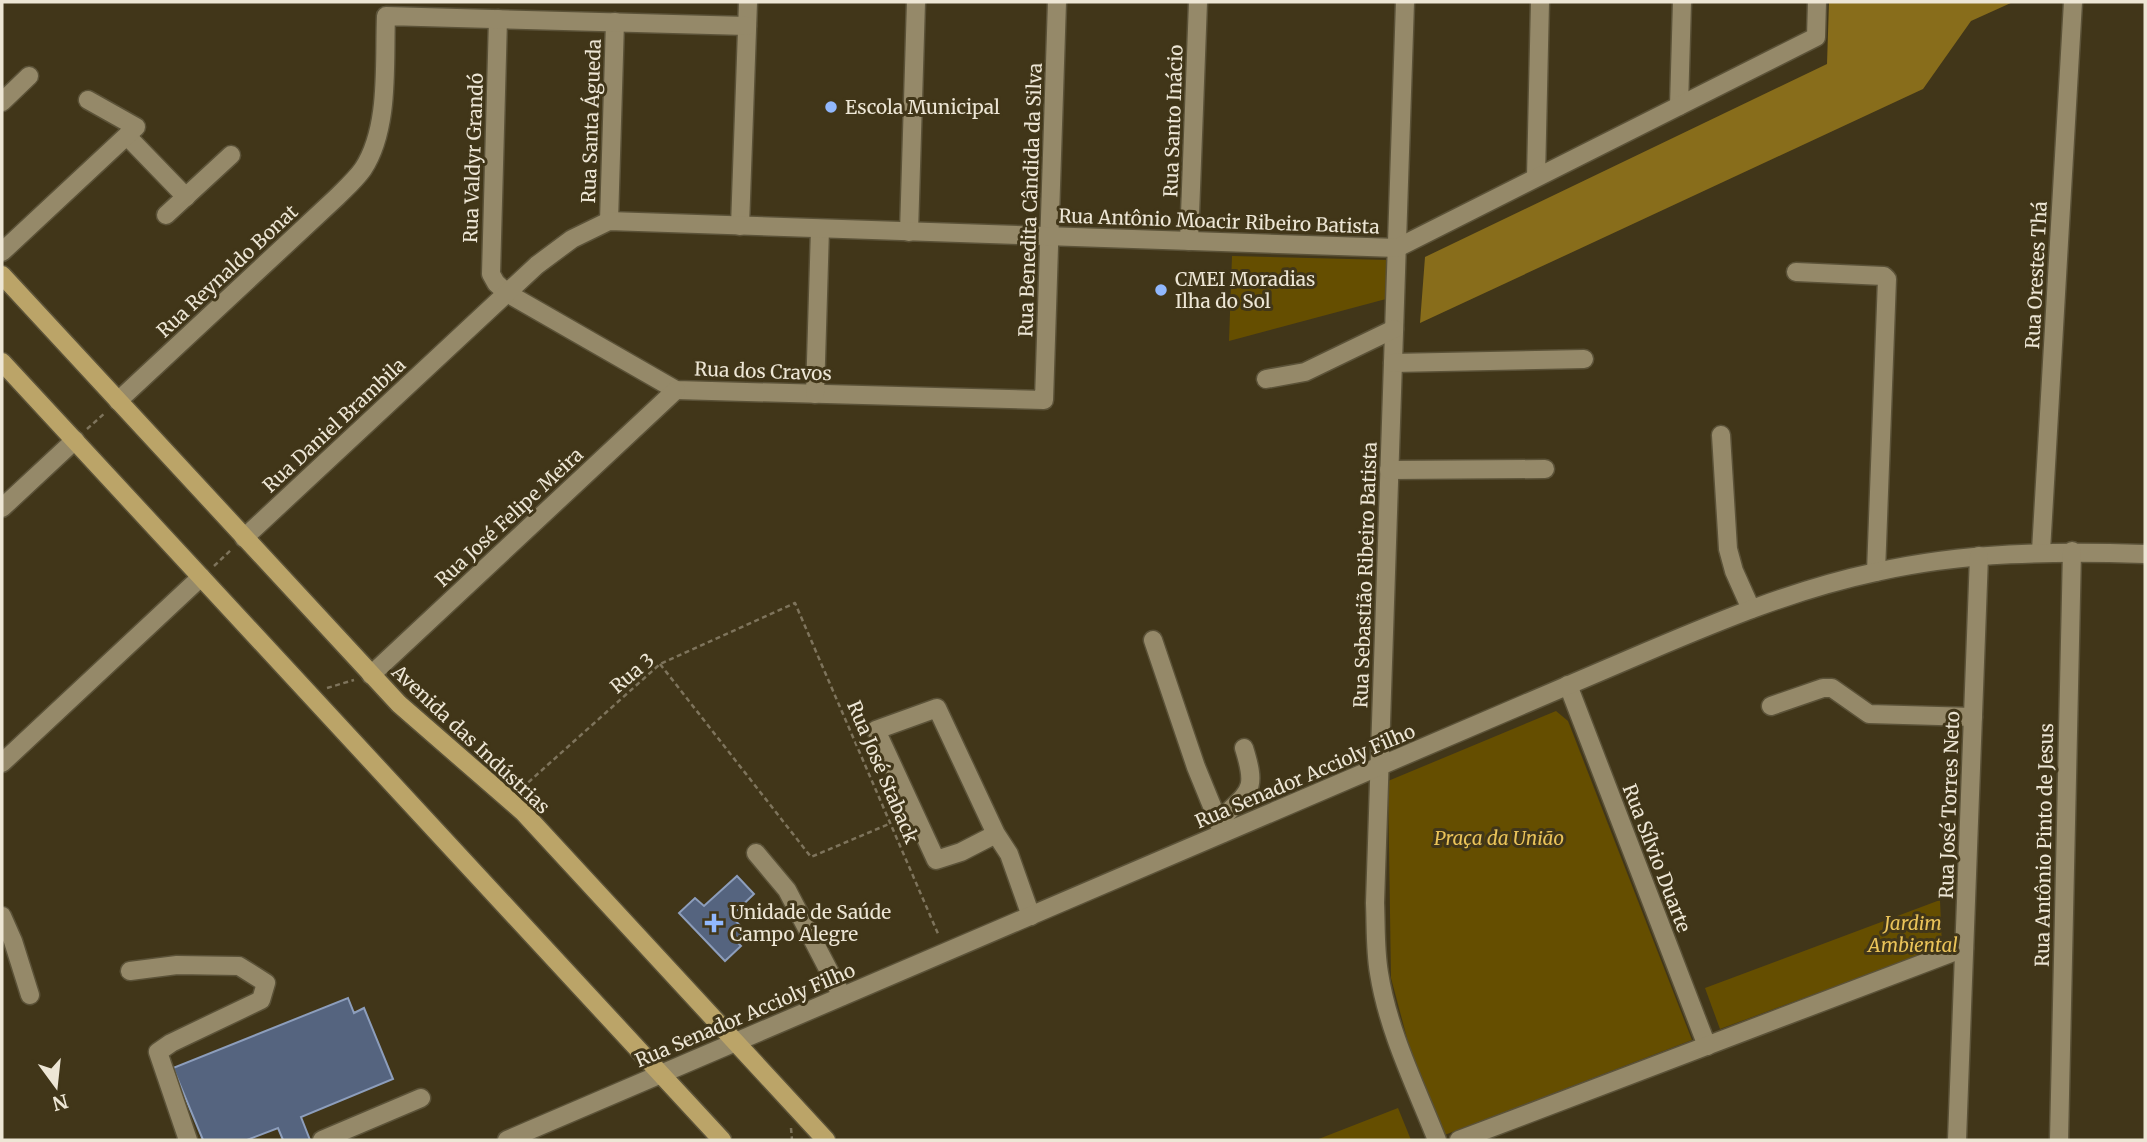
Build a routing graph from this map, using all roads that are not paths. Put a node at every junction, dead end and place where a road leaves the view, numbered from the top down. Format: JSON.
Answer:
{"nodes":[{"id":1,"x":748,"y":2,"type":"edge"},
{"id":2,"x":916,"y":2,"type":"edge"},
{"id":3,"x":1057,"y":2,"type":"edge"},
{"id":4,"x":1198,"y":2,"type":"edge"},
{"id":5,"x":1405,"y":2,"type":"edge"},
{"id":6,"x":1540,"y":2,"type":"edge"},
{"id":7,"x":1682,"y":2,"type":"edge"},
{"id":8,"x":1816,"y":2,"type":"edge"},
{"id":9,"x":2073,"y":2,"type":"edge"},
{"id":10,"x":498,"y":19,"type":"junction"},
{"id":11,"x":615,"y":22,"type":"junction"},
{"id":12,"x":747,"y":26,"type":"junction"},
{"id":13,"x":29,"y":75,"type":"dead end"},
{"id":14,"x":88,"y":100,"type":"dead end"},
{"id":15,"x":2,"y":102,"type":"edge"},
{"id":16,"x":1679,"y":106,"type":"junction"},
{"id":17,"x":132,"y":132,"type":"junction"},
{"id":18,"x":231,"y":155,"type":"dead end"},
{"id":19,"x":1536,"y":177,"type":"junction"},
{"id":20,"x":186,"y":197,"type":"junction"},
{"id":21,"x":166,"y":215,"type":"dead end"},
{"id":22,"x":609,"y":221,"type":"junction"},
{"id":23,"x":740,"y":226,"type":"junction"},
{"id":24,"x":821,"y":229,"type":"junction"},
{"id":25,"x":909,"y":232,"type":"junction"},
{"id":26,"x":1049,"y":236,"type":"junction"},
{"id":27,"x":1189,"y":241,"type":"junction"},
{"id":28,"x":1396,"y":248,"type":"junction"},
{"id":29,"x":2,"y":252,"type":"edge"},
{"id":30,"x":1796,"y":272,"type":"dead end"},
{"id":31,"x":2,"y":275,"type":"edge"},
{"id":32,"x":508,"y":293,"type":"junction"},
{"id":33,"x":1394,"y":330,"type":"junction"},
{"id":34,"x":1584,"y":359,"type":"dead end"},
{"id":35,"x":2,"y":362,"type":"edge"},
{"id":36,"x":1393,"y":363,"type":"junction"},
{"id":37,"x":1266,"y":379,"type":"dead end"},
{"id":38,"x":676,"y":390,"type":"junction"},
{"id":39,"x":815,"y":394,"type":"junction"},
{"id":40,"x":1044,"y":400,"type":"joint"},
{"id":41,"x":118,"y":401,"type":"junction"},
{"id":42,"x":1721,"y":435,"type":"dead end"},
{"id":43,"x":75,"y":440,"type":"junction"},
{"id":44,"x":1545,"y":469,"type":"dead end"},
{"id":45,"x":1389,"y":470,"type":"junction"},
{"id":46,"x":2,"y":508,"type":"edge"},
{"id":47,"x":244,"y":538,"type":"junction"},
{"id":48,"x":2041,"y":551,"type":"junction"},
{"id":49,"x":2072,"y":551,"type":"junction"},
{"id":50,"x":2145,"y":554,"type":"edge"},
{"id":51,"x":1979,"y":556,"type":"junction"},
{"id":52,"x":1876,"y":572,"type":"junction"},
{"id":53,"x":201,"y":578,"type":"junction"},
{"id":54,"x":1751,"y":609,"type":"junction"},
{"id":55,"x":1153,"y":640,"type":"dead end"},
{"id":56,"x":371,"y":675,"type":"junction"},
{"id":57,"x":1568,"y":685,"type":"junction"},
{"id":58,"x":1771,"y":706,"type":"dead end"},
{"id":59,"x":1973,"y":717,"type":"junction"},
{"id":60,"x":1244,"y":748,"type":"dead end"},
{"id":61,"x":2,"y":763,"type":"edge"},
{"id":62,"x":1379,"y":766,"type":"junction"},
{"id":63,"x":1221,"y":828,"type":"junction"},
{"id":64,"x":996,"y":834,"type":"junction"},
{"id":65,"x":756,"y":853,"type":"dead end"},
{"id":66,"x":2,"y":916,"type":"edge"},
{"id":67,"x":1031,"y":916,"type":"junction"},
{"id":68,"x":7,"y":941,"type":"edge"},
{"id":69,"x":1964,"y":948,"type":"junction"},
{"id":70,"x":130,"y":971,"type":"dead end"},
{"id":71,"x":30,"y":995,"type":"dead end"},
{"id":72,"x":842,"y":996,"type":"junction"},
{"id":73,"x":736,"y":1042,"type":"junction"},
{"id":74,"x":1707,"y":1046,"type":"junction"},
{"id":75,"x":661,"y":1074,"type":"junction"},
{"id":76,"x":421,"y":1098,"type":"dead end"},
{"id":77,"x":544,"y":1133,"type":"edge"},
{"id":78,"x":188,"y":1140,"type":"edge"},
{"id":79,"x":322,"y":1140,"type":"edge"},
{"id":80,"x":506,"y":1140,"type":"edge"},
{"id":81,"x":722,"y":1140,"type":"edge"},
{"id":82,"x":826,"y":1140,"type":"edge"},
{"id":83,"x":1437,"y":1140,"type":"edge"},
{"id":84,"x":1460,"y":1140,"type":"edge"},
{"id":85,"x":1957,"y":1140,"type":"edge"},
{"id":86,"x":2059,"y":1140,"type":"edge"}],
"edges":[{"from":1,"to":12,"type":"street"},
{"from":2,"to":25,"type":"street"},
{"from":3,"to":26,"type":"street","name":"Rua Benedita Cândida da Silva"},
{"from":4,"to":27,"type":"street","name":"Rua Santo Inácio"},
{"from":5,"to":28,"type":"street","name":"Rua Sebastião Ribeiro Batista"},
{"from":6,"to":19,"type":"street"},
{"from":7,"to":16,"type":"street"},
{"from":8,"to":16,"type":"street","name":"Rua Antônio Moacir Ribeiro Batista"},
{"from":9,"to":48,"type":"street","name":"Rua Orestes Thá"},
{"from":10,"to":11,"type":"street"},
{"from":10,"to":32,"type":"street","name":"Rua Valdyr Grandó"},
{"from":10,"to":41,"type":"street","name":"Rua Reynaldo Bonat"},
{"from":11,"to":12,"type":"street"},
{"from":11,"to":22,"type":"street","name":"Rua Santa Águeda"},
{"from":12,"to":23,"type":"street"},
{"from":13,"to":15,"type":"street"},
{"from":14,"to":17,"type":"street"},
{"from":16,"to":19,"type":"street","name":"Rua Antônio Moacir Ribeiro Batista"},
{"from":17,"to":20,"type":"street"},
{"from":17,"to":29,"type":"street"},
{"from":18,"to":20,"type":"street"},
{"from":19,"to":28,"type":"street","name":"Rua Antônio Moacir Ribeiro Batista"},
{"from":20,"to":21,"type":"street"},
{"from":22,"to":23,"type":"street","name":"Rua Daniel Brambila"},
{"from":22,"to":32,"type":"street","name":"Rua Daniel Brambila"},
{"from":23,"to":24,"type":"street","name":"Rua Antônio Moacir Ribeiro Batista"},
{"from":24,"to":25,"type":"street","name":"Rua Antônio Moacir Ribeiro Batista"},
{"from":24,"to":39,"type":"street"},
{"from":25,"to":26,"type":"street","name":"Rua Antônio Moacir Ribeiro Batista"},
{"from":26,"to":27,"type":"street","name":"Rua Antônio Moacir Ribeiro Batista"},
{"from":26,"to":40,"type":"street","name":"Rua Benedita Cândida da Silva"},
{"from":27,"to":28,"type":"street","name":"Rua Antônio Moacir Ribeiro Batista"},
{"from":28,"to":33,"type":"street","name":"Rua Sebastião Ribeiro Batista"},
{"from":30,"to":52,"type":"street"},
{"from":31,"to":41,"type":"main road","name":"Avenida das Indústrias"},
{"from":32,"to":38,"type":"street","name":"Rua dos Cravos"},
{"from":32,"to":47,"type":"street","name":"Rua Daniel Brambila"},
{"from":33,"to":36,"type":"street","name":"Rua Sebastião Ribeiro Batista"},
{"from":33,"to":37,"type":"street"},
{"from":34,"to":36,"type":"street"},
{"from":35,"to":43,"type":"main road"},
{"from":36,"to":45,"type":"street","name":"Rua Sebastião Ribeiro Batista"},
{"from":38,"to":39,"type":"street","name":"Rua dos Cravos"},
{"from":38,"to":56,"type":"street","name":"Rua José Felipe Meira"},
{"from":39,"to":40,"type":"street","name":"Rua dos Cravos"},
{"from":41,"to":47,"type":"main road","name":"Avenida das Indústrias"},
{"from":42,"to":54,"type":"street"},
{"from":43,"to":46,"type":"street"},
{"from":43,"to":53,"type":"main road"},
{"from":44,"to":45,"type":"street"},
{"from":45,"to":62,"type":"street","name":"Rua Sebastião Ribeiro Batista"},
{"from":47,"to":56,"type":"main road","name":"Avenida das Indústrias"},
{"from":48,"to":49,"type":"street","name":"Rua Senador Accioly Filho"},
{"from":48,"to":51,"type":"street","name":"Rua Senador Accioly Filho"},
{"from":49,"to":50,"type":"street","name":"Rua Senador Accioly Filho"},
{"from":49,"to":86,"type":"street","name":"Rua Antônio Pinto de Jesus"},
{"from":51,"to":52,"type":"street","name":"Rua Senador Accioly Filho"},
{"from":51,"to":59,"type":"street","name":"Rua José Torres Neto"},
{"from":52,"to":54,"type":"street","name":"Rua Senador Accioly Filho"},
{"from":53,"to":61,"type":"street"},
{"from":53,"to":75,"type":"main road"},
{"from":54,"to":57,"type":"street","name":"Rua Senador Accioly Filho"},
{"from":55,"to":63,"type":"street"},
{"from":56,"to":73,"type":"main road","name":"Avenida das Indústrias"},
{"from":57,"to":62,"type":"street","name":"Rua Senador Accioly Filho"},
{"from":57,"to":74,"type":"street","name":"Rua Sílvio Duarte"},
{"from":58,"to":59,"type":"street"},
{"from":59,"to":69,"type":"street","name":"Rua José Torres Neto"},
{"from":60,"to":63,"type":"street"},
{"from":62,"to":63,"type":"street","name":"Rua Senador Accioly Filho"},
{"from":62,"to":83,"type":"street","name":"Rua Sebastião Ribeiro Batista"},
{"from":63,"to":67,"type":"street","name":"Rua Senador Accioly Filho"},
{"from":64,"to":64,"type":"street"},
{"from":64,"to":67,"type":"street"},
{"from":65,"to":72,"type":"street"},
{"from":66,"to":68,"type":"street"},
{"from":67,"to":72,"type":"street","name":"Rua Senador Accioly Filho"},
{"from":68,"to":71,"type":"street"},
{"from":69,"to":74,"type":"street"},
{"from":69,"to":85,"type":"street","name":"Rua José Torres Neto"},
{"from":70,"to":78,"type":"street"},
{"from":72,"to":73,"type":"street","name":"Rua Senador Accioly Filho"},
{"from":73,"to":75,"type":"street","name":"Rua Senador Accioly Filho"},
{"from":73,"to":82,"type":"main road","name":"Avenida das Indústrias"},
{"from":74,"to":84,"type":"street"},
{"from":75,"to":77,"type":"street","name":"Rua Senador Accioly Filho"},
{"from":75,"to":81,"type":"main road"},
{"from":76,"to":79,"type":"street"},
{"from":77,"to":80,"type":"street","name":"Rua Senador Accioly Filho"}]}
